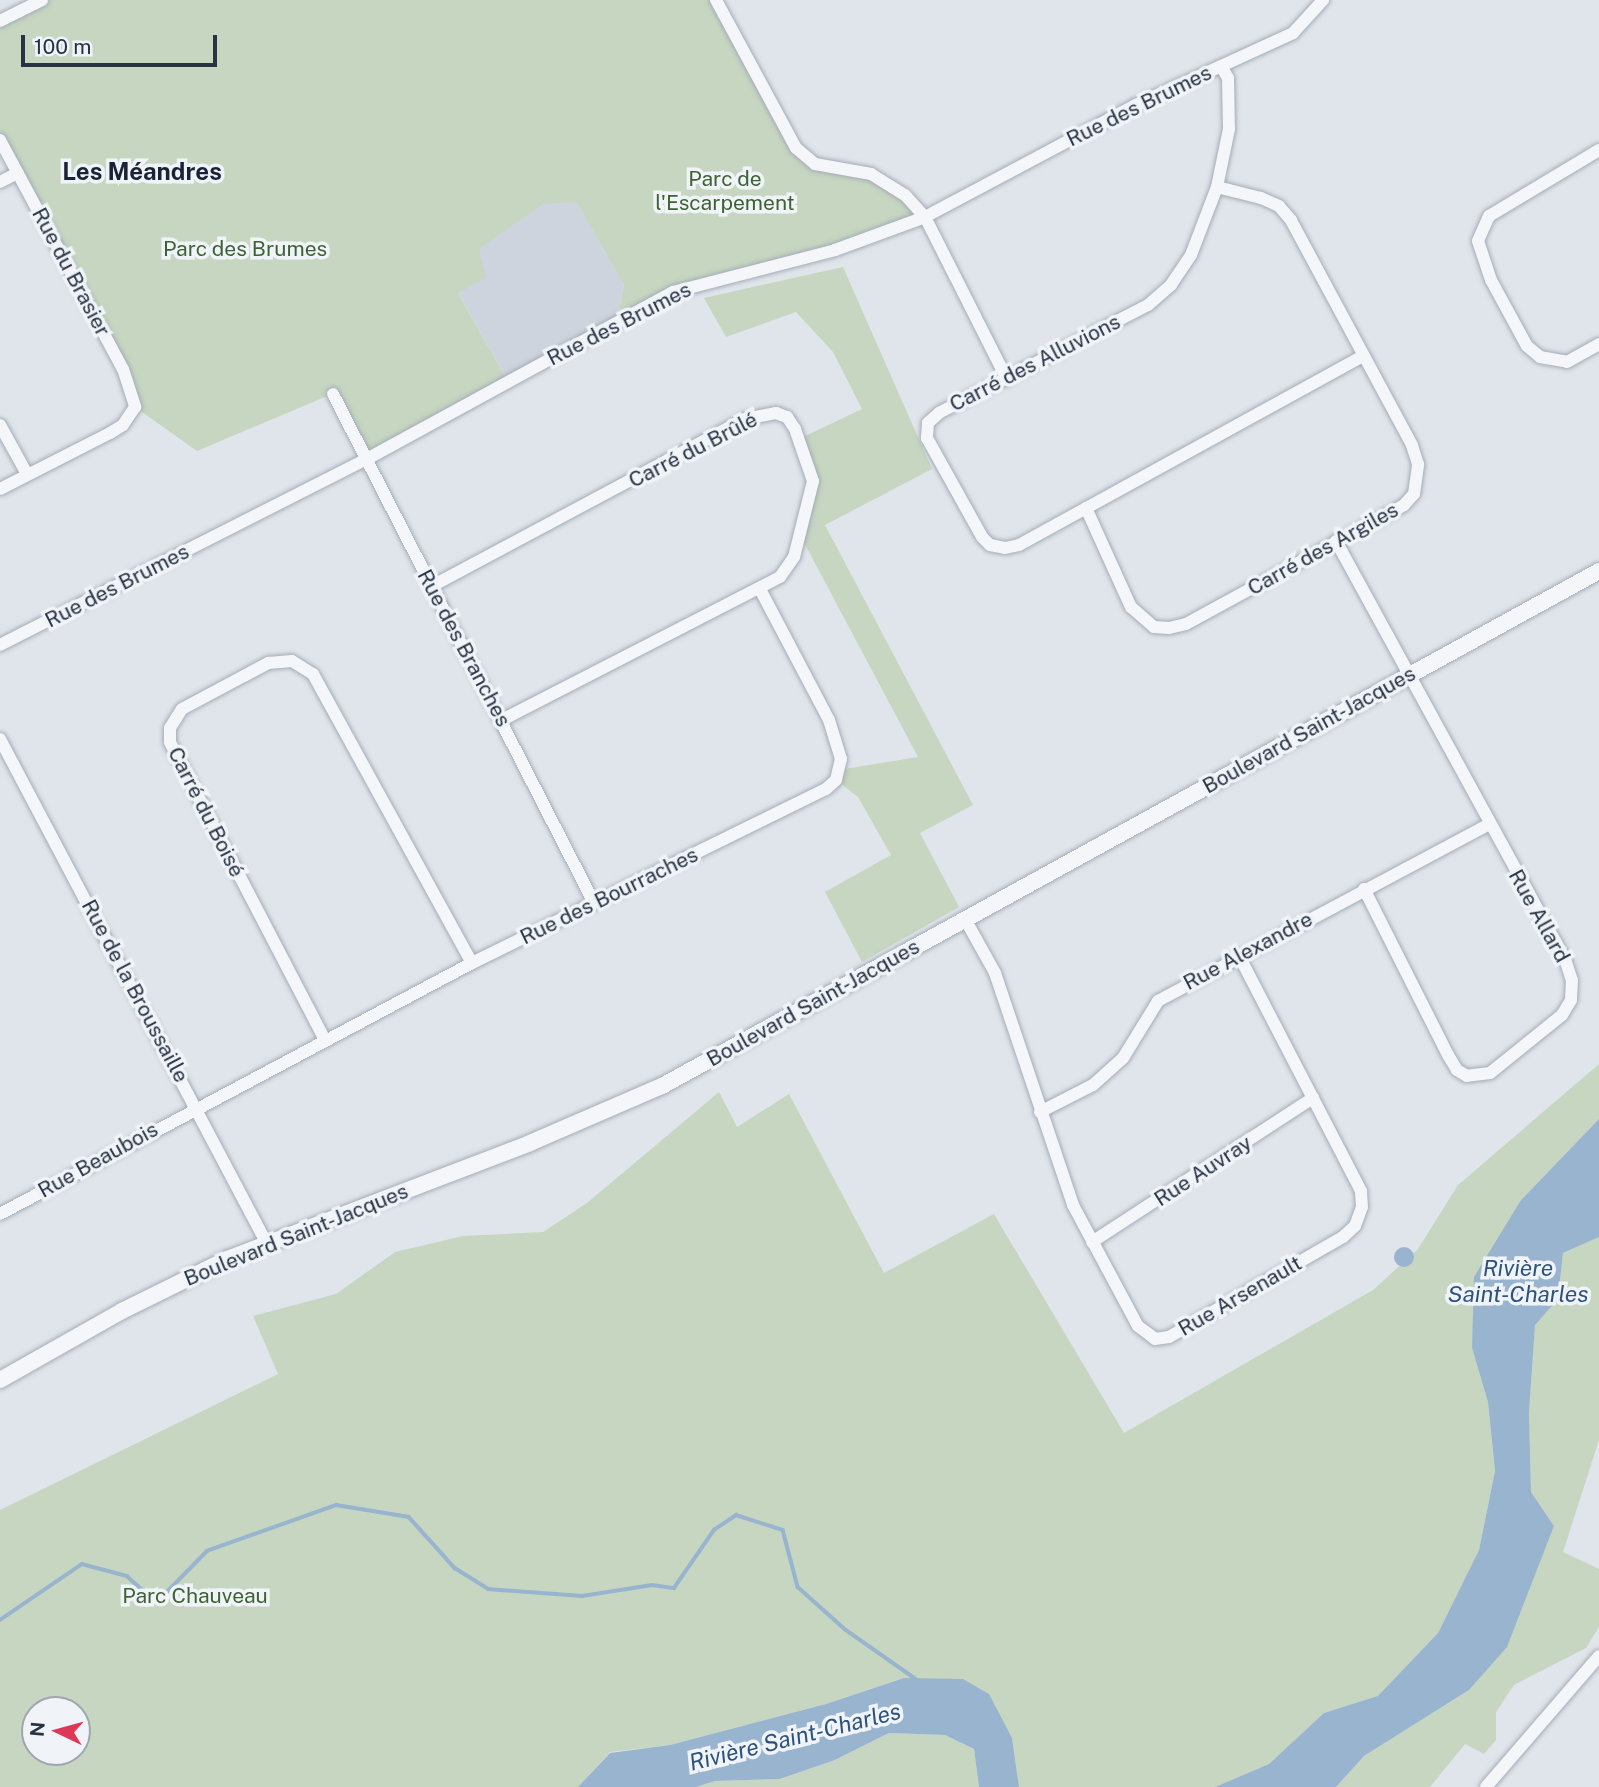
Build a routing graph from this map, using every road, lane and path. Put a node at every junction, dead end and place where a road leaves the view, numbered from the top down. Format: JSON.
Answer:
{"nodes":[{"id":1,"x":41,"y":0,"type":"edge"},
{"id":2,"x":716,"y":0,"type":"edge"},
{"id":3,"x":1323,"y":0,"type":"edge"},
{"id":4,"x":0,"y":21,"type":"edge"},
{"id":5,"x":1221,"y":66,"type":"junction"},
{"id":6,"x":0,"y":140,"type":"edge"},
{"id":7,"x":1599,"y":150,"type":"edge"},
{"id":8,"x":18,"y":173,"type":"junction"},
{"id":9,"x":0,"y":182,"type":"edge"},
{"id":10,"x":1217,"y":187,"type":"junction"},
{"id":11,"x":925,"y":217,"type":"junction"},
{"id":12,"x":1599,"y":344,"type":"edge"},
{"id":13,"x":1363,"y":356,"type":"junction"},
{"id":14,"x":1007,"y":379,"type":"junction"},
{"id":15,"x":332,"y":394,"type":"dead end"},
{"id":16,"x":0,"y":425,"type":"edge"},
{"id":17,"x":365,"y":460,"type":"junction"},
{"id":18,"x":27,"y":474,"type":"junction"},
{"id":19,"x":0,"y":489,"type":"edge"},
{"id":20,"x":1086,"y":508,"type":"junction"},
{"id":21,"x":1336,"y":541,"type":"junction"},
{"id":22,"x":1599,"y":571,"type":"edge"},
{"id":23,"x":432,"y":586,"type":"junction"},
{"id":24,"x":761,"y":591,"type":"junction"},
{"id":25,"x":0,"y":645,"type":"edge"},
{"id":26,"x":1408,"y":676,"type":"junction"},
{"id":27,"x":502,"y":720,"type":"junction"},
{"id":28,"x":0,"y":739,"type":"edge"},
{"id":29,"x":1487,"y":825,"type":"junction"},
{"id":30,"x":1364,"y":889,"type":"junction"},
{"id":31,"x":594,"y":903,"type":"junction"},
{"id":32,"x":965,"y":919,"type":"junction"},
{"id":33,"x":1239,"y":956,"type":"junction"},
{"id":34,"x":472,"y":963,"type":"junction"},
{"id":35,"x":326,"y":1040,"type":"junction"},
{"id":36,"x":1313,"y":1098,"type":"junction"},
{"id":37,"x":196,"y":1106,"type":"junction"},
{"id":38,"x":1040,"y":1112,"type":"junction"},
{"id":39,"x":0,"y":1214,"type":"edge"},
{"id":40,"x":1092,"y":1242,"type":"junction"},
{"id":41,"x":267,"y":1244,"type":"junction"},
{"id":42,"x":0,"y":1380,"type":"edge"},
{"id":43,"x":1599,"y":1656,"type":"edge"},
{"id":44,"x":1486,"y":1787,"type":"edge"}],
"edges":[{"from":1,"to":4,"type":"street"},
{"from":2,"to":11,"type":"street"},
{"from":3,"to":5,"type":"street","name":"Rue des Brumes"},
{"from":5,"to":10,"type":"street","name":"Carré des Alluvions"},
{"from":5,"to":11,"type":"street","name":"Rue des Brumes"},
{"from":6,"to":8,"type":"street","name":"Rue du Brasier"},
{"from":7,"to":12,"type":"street"},
{"from":8,"to":9,"type":"street"},
{"from":8,"to":18,"type":"street","name":"Rue du Brasier"},
{"from":10,"to":13,"type":"street","name":"Carré des Argiles"},
{"from":10,"to":14,"type":"street","name":"Carré des Alluvions"},
{"from":11,"to":14,"type":"street"},
{"from":11,"to":17,"type":"street","name":"Rue des Brumes"},
{"from":13,"to":20,"type":"street","name":"Carré des Alluvions"},
{"from":13,"to":21,"type":"street","name":"Carré des Argiles"},
{"from":14,"to":20,"type":"street","name":"Carré des Alluvions"},
{"from":15,"to":17,"type":"street","name":"Rue des Branches"},
{"from":16,"to":18,"type":"street"},
{"from":17,"to":23,"type":"street","name":"Rue des Branches"},
{"from":17,"to":25,"type":"street","name":"Rue des Brumes"},
{"from":18,"to":19,"type":"street"},
{"from":20,"to":21,"type":"street","name":"Carré des Argiles"},
{"from":21,"to":26,"type":"street","name":"Rue Allard"},
{"from":22,"to":26,"type":"street","name":"Boulevard Saint-Jacques"},
{"from":23,"to":24,"type":"street","name":"Carré du Brûlé"},
{"from":23,"to":27,"type":"street","name":"Rue des Branches"},
{"from":24,"to":27,"type":"street","name":"Carré du Brûlé"},
{"from":24,"to":31,"type":"street","name":"Rue des Bourraches"},
{"from":26,"to":29,"type":"street","name":"Rue Allard"},
{"from":26,"to":32,"type":"street","name":"Boulevard Saint-Jacques"},
{"from":27,"to":31,"type":"street","name":"Rue des Branches"},
{"from":28,"to":37,"type":"street","name":"Rue de la Broussaille"},
{"from":29,"to":30,"type":"street","name":"Rue Alexandre"},
{"from":29,"to":30,"type":"street","name":"Rue Allard"},
{"from":30,"to":33,"type":"street","name":"Rue Alexandre"},
{"from":31,"to":34,"type":"street","name":"Rue des Bourraches"},
{"from":32,"to":38,"type":"street","name":"Rue Arsenault"},
{"from":32,"to":41,"type":"street","name":"Boulevard Saint-Jacques"},
{"from":33,"to":36,"type":"street","name":"Rue Arsenault"},
{"from":33,"to":38,"type":"street","name":"Rue Alexandre"},
{"from":34,"to":35,"type":"street","name":"Rue des Bourraches"},
{"from":34,"to":35,"type":"street","name":"Carré du Boisé"},
{"from":35,"to":37,"type":"street","name":"Rue des Bourraches"},
{"from":36,"to":40,"type":"street","name":"Rue Auvray"},
{"from":36,"to":40,"type":"street","name":"Rue Arsenault"},
{"from":37,"to":39,"type":"street","name":"Rue Beaubois"},
{"from":37,"to":41,"type":"street","name":"Rue de la Broussaille"},
{"from":38,"to":40,"type":"street","name":"Rue Arsenault"},
{"from":41,"to":42,"type":"street","name":"Boulevard Saint-Jacques"},
{"from":43,"to":44,"type":"street"}]}
